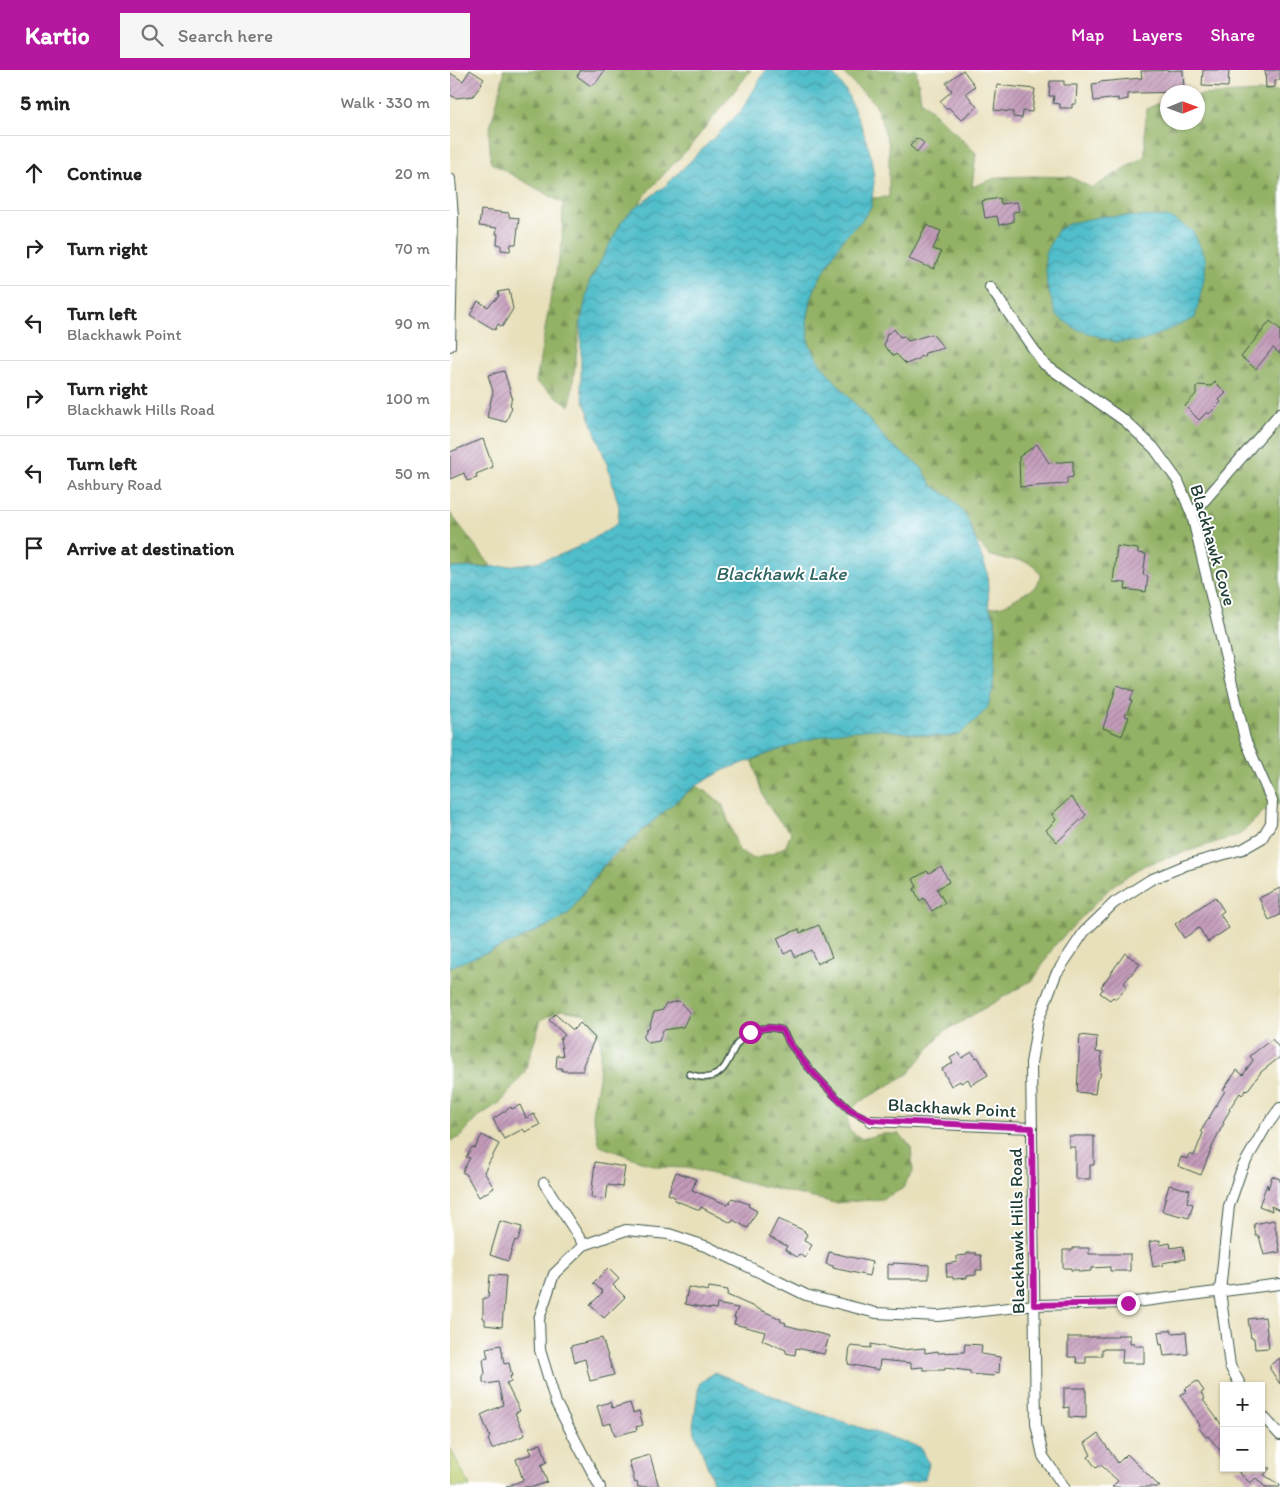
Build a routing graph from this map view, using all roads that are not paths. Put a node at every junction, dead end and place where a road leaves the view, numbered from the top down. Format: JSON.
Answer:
{"nodes":[{"id":1,"x":450,"y":179,"type":"edge"},
{"id":2,"x":990,"y":287,"type":"dead end"},
{"id":3,"x":450,"y":346,"type":"edge"},
{"id":4,"x":1280,"y":413,"type":"edge"},
{"id":5,"x":1192,"y":515,"type":"junction"},
{"id":6,"x":1271,"y":823,"type":"joint"},
{"id":7,"x":689,"y":1074,"type":"dead end"},
{"id":8,"x":1280,"y":1108,"type":"edge"},
{"id":9,"x":871,"y":1120,"type":"joint"},
{"id":10,"x":1032,"y":1128,"type":"junction"},
{"id":11,"x":544,"y":1183,"type":"dead end"},
{"id":12,"x":584,"y":1245,"type":"junction"},
{"id":13,"x":1280,"y":1284,"type":"edge"},
{"id":14,"x":1220,"y":1291,"type":"junction"},
{"id":15,"x":1034,"y":1305,"type":"junction"},
{"id":16,"x":1239,"y":1382,"type":"edge"},
{"id":17,"x":1265,"y":1419,"type":"edge"},
{"id":18,"x":1280,"y":1436,"type":"edge"},
{"id":19,"x":600,"y":1487,"type":"edge"},
{"id":20,"x":1064,"y":1487,"type":"edge"}],
"edges":[{"from":1,"to":3,"type":"street"},
{"from":2,"to":5,"type":"street","name":"Blackhawk Cove"},
{"from":4,"to":5,"type":"street"},
{"from":5,"to":6,"type":"street","name":"Blackhawk Cove"},
{"from":6,"to":10,"type":"street","name":"Blackhawk Hills Road"},
{"from":7,"to":9,"type":"lane"},
{"from":8,"to":14,"type":"street"},
{"from":9,"to":10,"type":"street","name":"Blackhawk Point"},
{"from":10,"to":15,"type":"street","name":"Blackhawk Hills Road"},
{"from":11,"to":12,"type":"street"},
{"from":12,"to":15,"type":"street"},
{"from":12,"to":19,"type":"street"},
{"from":13,"to":14,"type":"street"},
{"from":14,"to":15,"type":"street"},
{"from":14,"to":16,"type":"street"},
{"from":15,"to":20,"type":"street","name":"Blackhawk Hills Road"},
{"from":17,"to":18,"type":"street"}]}
